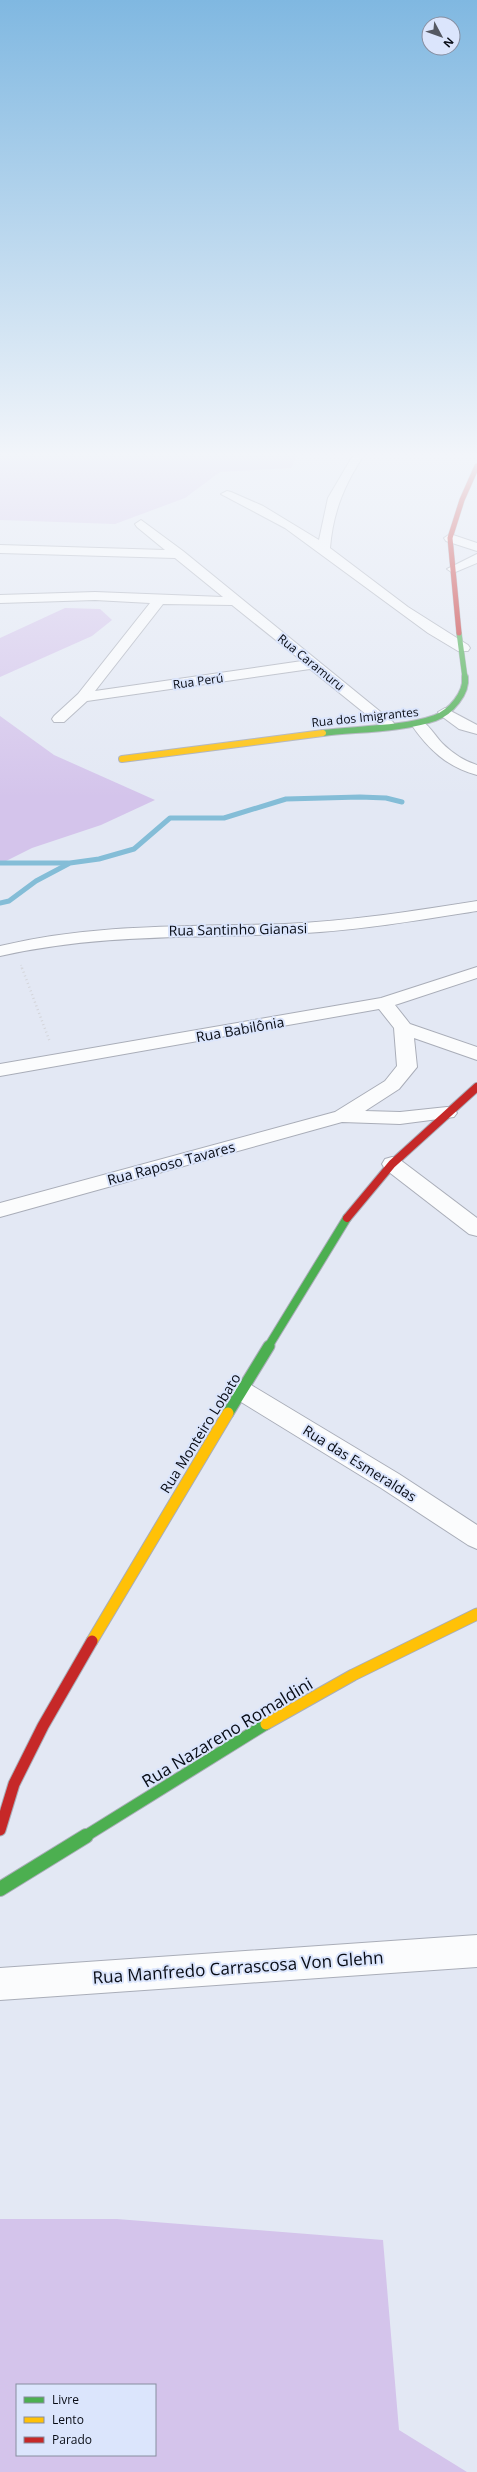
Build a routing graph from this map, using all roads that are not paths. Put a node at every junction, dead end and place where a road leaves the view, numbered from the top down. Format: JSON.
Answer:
{"nodes":[{"id":1,"x":195,"y":567,"type":"edge"},
{"id":2,"x":346,"y":567,"type":"edge"},
{"id":3,"x":453,"y":568,"type":"edge"},
{"id":4,"x":0,"y":599,"type":"edge"},
{"id":5,"x":159,"y":600,"type":"junction"},
{"id":6,"x":234,"y":601,"type":"junction"},
{"id":7,"x":477,"y":645,"type":"edge"},
{"id":8,"x":463,"y":650,"type":"junction"},
{"id":9,"x":313,"y":664,"type":"junction"},
{"id":10,"x":83,"y":697,"type":"junction"},
{"id":11,"x":445,"y":712,"type":"junction"},
{"id":12,"x":59,"y":720,"type":"dead end"},
{"id":13,"x":418,"y":724,"type":"junction"},
{"id":14,"x":388,"y":725,"type":"junction"},
{"id":15,"x":477,"y":730,"type":"edge"},
{"id":16,"x":122,"y":758,"type":"dead end"},
{"id":17,"x":477,"y":770,"type":"edge"},
{"id":18,"x":477,"y":906,"type":"edge"},
{"id":19,"x":7,"y":949,"type":"edge"},
{"id":20,"x":477,"y":972,"type":"edge"},
{"id":21,"x":384,"y":1003,"type":"junction"},
{"id":22,"x":402,"y":1028,"type":"junction"},
{"id":23,"x":477,"y":1054,"type":"edge"},
{"id":24,"x":0,"y":1070,"type":"edge"},
{"id":25,"x":477,"y":1087,"type":"edge"},
{"id":26,"x":447,"y":1113,"type":"junction"},
{"id":27,"x":342,"y":1116,"type":"junction"},
{"id":28,"x":392,"y":1164,"type":"junction"},
{"id":29,"x":0,"y":1210,"type":"edge"},
{"id":30,"x":477,"y":1229,"type":"edge"},
{"id":31,"x":242,"y":1391,"type":"junction"},
{"id":32,"x":477,"y":1538,"type":"edge"},
{"id":33,"x":477,"y":1614,"type":"edge"},
{"id":34,"x":0,"y":1830,"type":"edge"},
{"id":35,"x":0,"y":1889,"type":"edge"},
{"id":36,"x":477,"y":1951,"type":"edge"},
{"id":37,"x":0,"y":1984,"type":"edge"}],
"edges":[{"from":1,"to":6,"type":"street","name":"Rua Caramuru"},
{"from":2,"to":8,"type":"street"},
{"from":3,"to":8,"type":"street","name":"Rua dos Imigrantes"},
{"from":4,"to":5,"type":"street"},
{"from":5,"to":6,"type":"street"},
{"from":5,"to":10,"type":"street"},
{"from":6,"to":9,"type":"street","name":"Rua Caramuru"},
{"from":7,"to":8,"type":"street"},
{"from":8,"to":11,"type":"street","name":"Rua dos Imigrantes"},
{"from":9,"to":10,"type":"street","name":"Rua Perú"},
{"from":9,"to":14,"type":"street","name":"Rua Caramuru"},
{"from":10,"to":12,"type":"street"},
{"from":11,"to":13,"type":"street","name":"Rua dos Imigrantes"},
{"from":11,"to":15,"type":"street"},
{"from":13,"to":14,"type":"street","name":"Rua dos Imigrantes"},
{"from":13,"to":17,"type":"street"},
{"from":14,"to":16,"type":"street","name":"Rua dos Imigrantes"},
{"from":18,"to":19,"type":"street","name":"Rua Santinho Gianasi"},
{"from":20,"to":21,"type":"street","name":"Rua Babilônia"},
{"from":21,"to":22,"type":"street","name":"Rua Raposo Tavares"},
{"from":21,"to":24,"type":"street","name":"Rua Babilônia"},
{"from":22,"to":23,"type":"street"},
{"from":22,"to":27,"type":"street","name":"Rua Raposo Tavares"},
{"from":25,"to":26,"type":"street","name":"Rua Monteiro Lobato"},
{"from":26,"to":27,"type":"street","name":"Rua Raposo Tavares"},
{"from":26,"to":28,"type":"street","name":"Rua Monteiro Lobato"},
{"from":27,"to":29,"type":"street","name":"Rua Raposo Tavares"},
{"from":28,"to":30,"type":"street"},
{"from":28,"to":31,"type":"street","name":"Rua Monteiro Lobato"},
{"from":31,"to":32,"type":"street","name":"Rua das Esmeraldas"},
{"from":31,"to":34,"type":"street","name":"Rua Monteiro Lobato"},
{"from":33,"to":35,"type":"street","name":"Rua Nazareno Romaldini"},
{"from":36,"to":37,"type":"street","name":"Rua Manfredo Carrascosa Von Glehn"}]}
